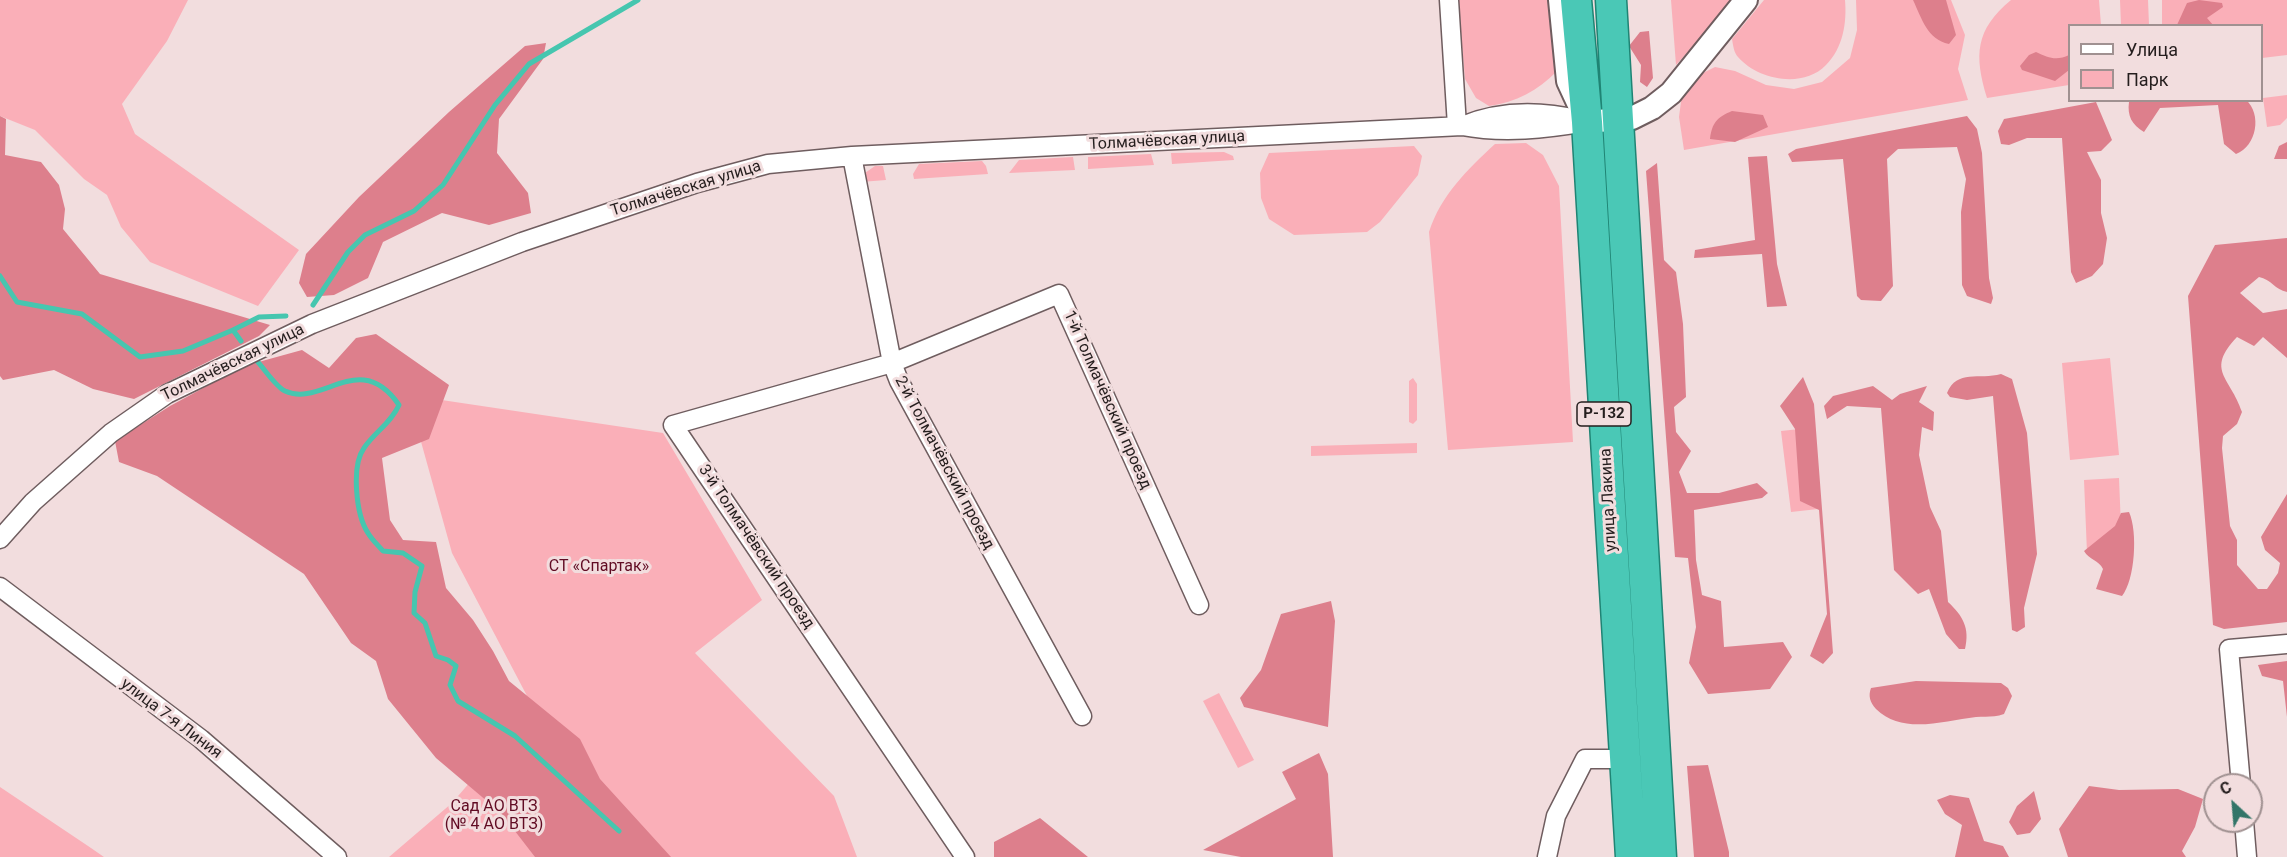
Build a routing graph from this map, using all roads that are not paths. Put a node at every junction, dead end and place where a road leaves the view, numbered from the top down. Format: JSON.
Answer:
{"nodes":[{"id":1,"x":1449,"y":0,"type":"edge"},
{"id":2,"x":1560,"y":0,"type":"edge"},
{"id":3,"x":1576,"y":0,"type":"edge"},
{"id":4,"x":1611,"y":0,"type":"edge"},
{"id":5,"x":1746,"y":0,"type":"edge"},
{"id":6,"x":1619,"y":119,"type":"junction"},
{"id":7,"x":1587,"y":122,"type":"junction"},
{"id":8,"x":1459,"y":126,"type":"junction"},
{"id":9,"x":852,"y":156,"type":"junction"},
{"id":10,"x":892,"y":363,"type":"junction"},
{"id":11,"x":0,"y":539,"type":"edge"},
{"id":12,"x":0,"y":587,"type":"edge"},
{"id":13,"x":1198,"y":605,"type":"dead end"},
{"id":14,"x":2287,"y":644,"type":"edge"},
{"id":15,"x":1082,"y":716,"type":"dead end"},
{"id":16,"x":1624,"y":759,"type":"junction"},
{"id":17,"x":2240,"y":773,"type":"edge"},
{"id":18,"x":2245,"y":833,"type":"edge"},
{"id":19,"x":337,"y":857,"type":"edge"},
{"id":20,"x":964,"y":857,"type":"edge"},
{"id":21,"x":1547,"y":857,"type":"edge"},
{"id":22,"x":1631,"y":857,"type":"edge"},
{"id":23,"x":1661,"y":857,"type":"edge"},
{"id":24,"x":2247,"y":857,"type":"edge"}],
"edges":[{"from":1,"to":8,"type":"street"},
{"from":2,"to":7,"type":"street"},
{"from":3,"to":7,"type":"highway","name":"улица Лакина","number":"Р-132"},
{"from":4,"to":6,"type":"highway","name":"улица Лакина","number":"Р-132"},
{"from":5,"to":6,"type":"street"},
{"from":6,"to":7,"type":"street"},
{"from":6,"to":23,"type":"highway","name":"улица Лакина","number":"Р-132"},
{"from":7,"to":8,"type":"street","name":"Толмачёвская улица"},
{"from":7,"to":16,"type":"highway","name":"улица Лакина","number":"Р-132"},
{"from":8,"to":9,"type":"street","name":"Толмачёвская улица"},
{"from":9,"to":10,"type":"street","name":"2-й Толмачёвский проезд"},
{"from":9,"to":11,"type":"street","name":"Толмачёвская улица"},
{"from":10,"to":13,"type":"street","name":"1-й Толмачёвский проезд"},
{"from":10,"to":15,"type":"street","name":"2-й Толмачёвский проезд"},
{"from":10,"to":20,"type":"street","name":"3-й Толмачёвский проезд"},
{"from":12,"to":19,"type":"street","name":"улица 7-я Линия"},
{"from":14,"to":17,"type":"street"},
{"from":16,"to":21,"type":"street"},
{"from":16,"to":22,"type":"highway","name":"улица Лакина","number":"Р-132"},
{"from":18,"to":24,"type":"street"}]}
